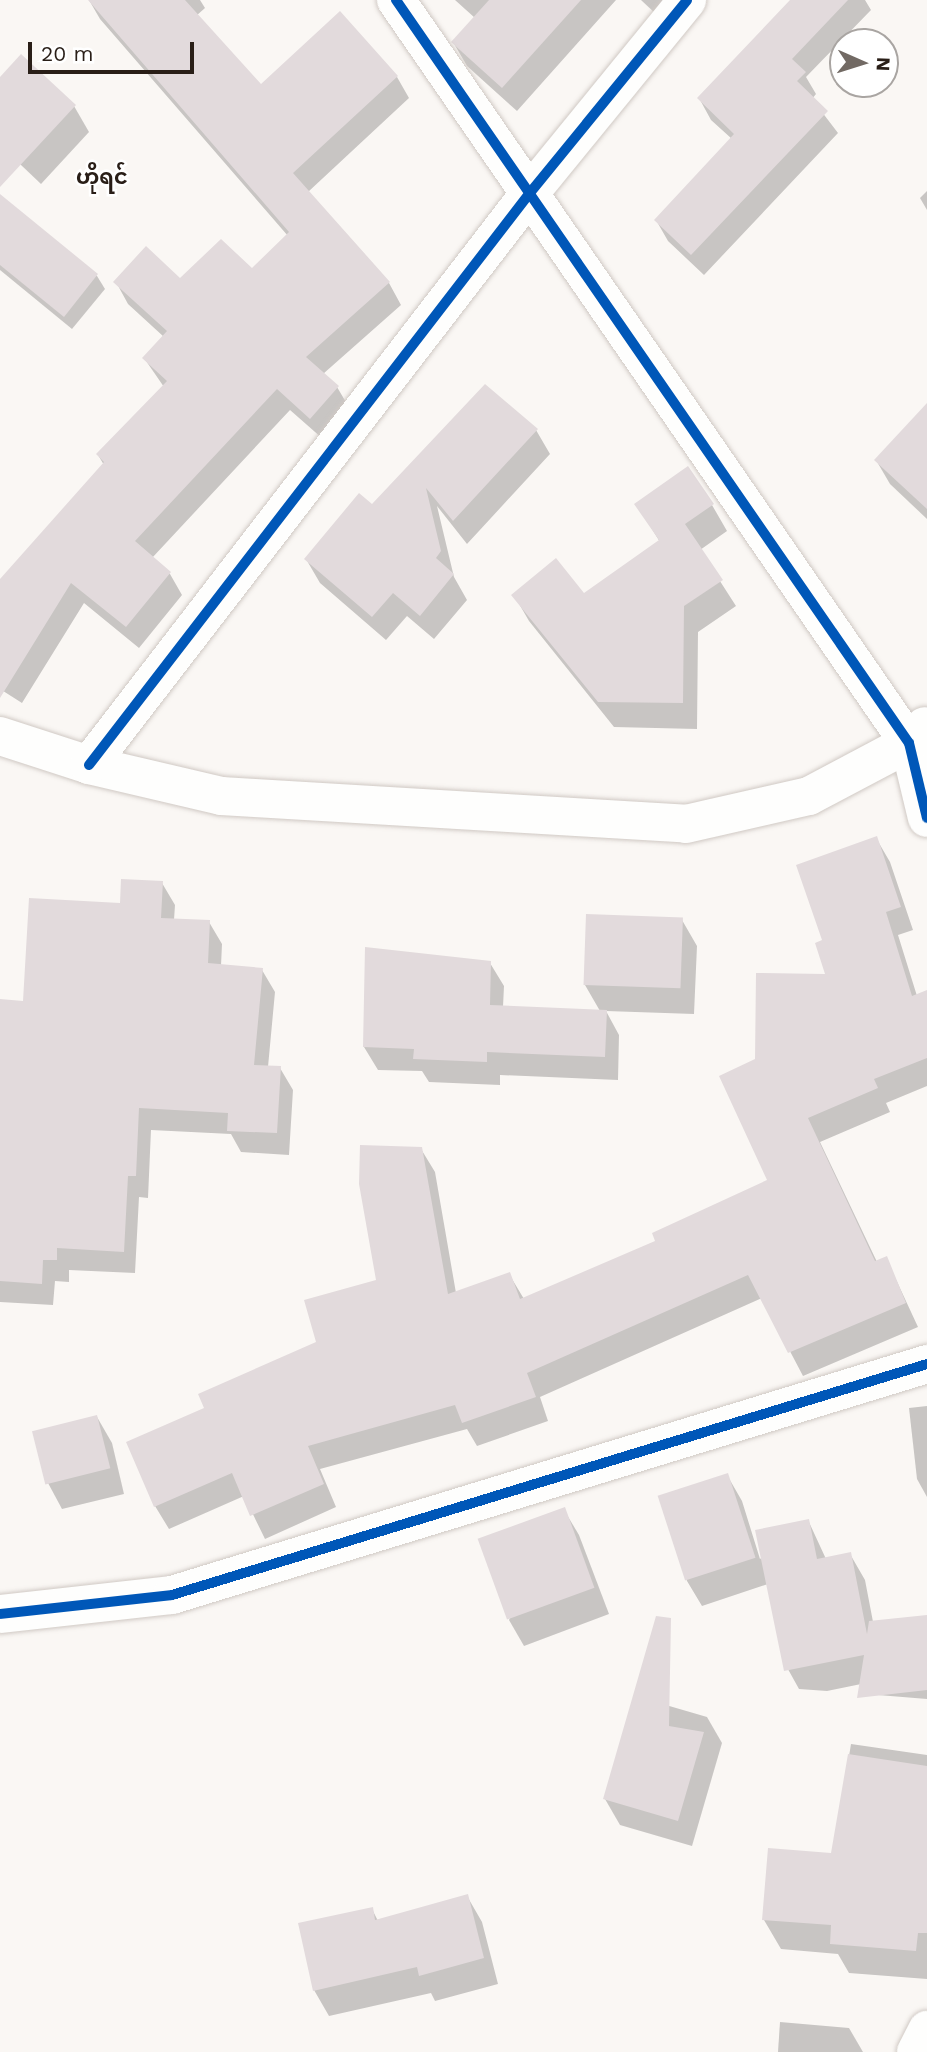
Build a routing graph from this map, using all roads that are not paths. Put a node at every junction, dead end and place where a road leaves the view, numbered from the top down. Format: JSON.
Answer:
{"nodes":[{"id":1,"x":396,"y":0,"type":"edge"},
{"id":2,"x":687,"y":0,"type":"edge"},
{"id":3,"x":529,"y":194,"type":"junction"},
{"id":4,"x":918,"y":734,"type":"edge"},
{"id":5,"x":2,"y":748,"type":"edge"},
{"id":6,"x":89,"y":765,"type":"junction"},
{"id":7,"x":927,"y":818,"type":"edge"},
{"id":8,"x":927,"y":1364,"type":"edge"},
{"id":9,"x":0,"y":1614,"type":"edge"},
{"id":10,"x":927,"y":2030,"type":"edge"},
{"id":11,"x":916,"y":2052,"type":"edge"}],
"edges":[{"from":1,"to":3,"type":"street"},
{"from":2,"to":3,"type":"street"},
{"from":3,"to":4,"type":"street"},
{"from":3,"to":6,"type":"street"},
{"from":4,"to":6,"type":"street"},
{"from":4,"to":7,"type":"street"},
{"from":5,"to":6,"type":"street"},
{"from":8,"to":9,"type":"street"},
{"from":10,"to":11,"type":"street"}]}
